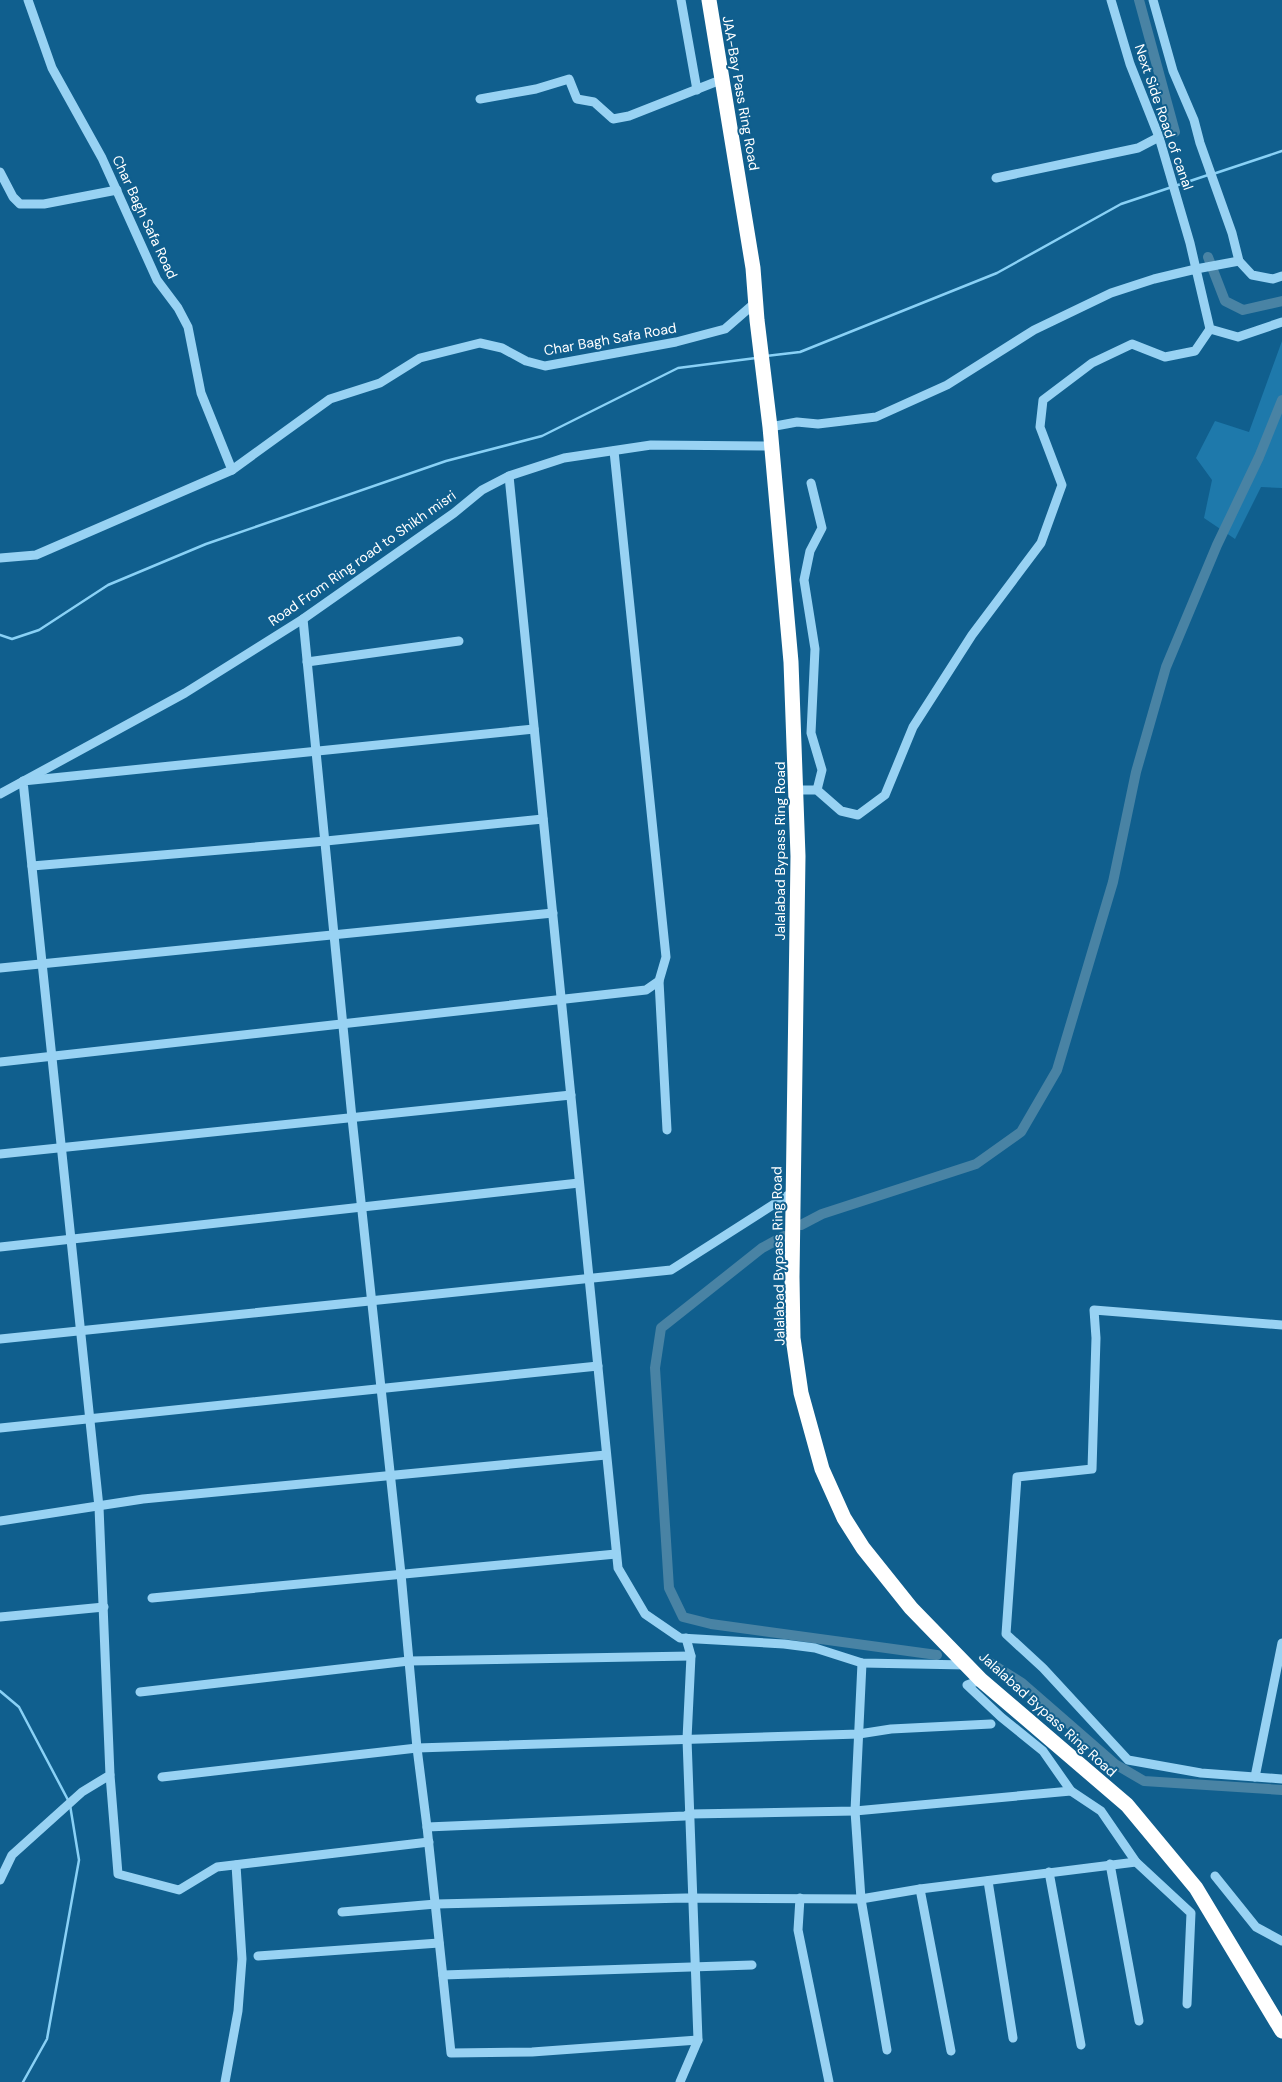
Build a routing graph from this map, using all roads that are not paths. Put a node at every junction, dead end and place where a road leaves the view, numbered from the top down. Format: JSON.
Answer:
{"nodes":[{"id":1,"x":28,"y":0,"type":"edge"},
{"id":2,"x":681,"y":0,"type":"edge"},
{"id":3,"x":709,"y":0,"type":"edge"},
{"id":4,"x":1111,"y":0,"type":"edge"},
{"id":5,"x":1153,"y":0,"type":"edge"},
{"id":6,"x":723,"y":79,"type":"junction"},
{"id":7,"x":697,"y":90,"type":"junction"},
{"id":8,"x":480,"y":99,"type":"dead end"},
{"id":9,"x":1159,"y":137,"type":"junction"},
{"id":10,"x":0,"y":172,"type":"edge"},
{"id":11,"x":996,"y":178,"type":"dead end"},
{"id":12,"x":117,"y":190,"type":"junction"},
{"id":13,"x":1234,"y":261,"type":"junction"},
{"id":14,"x":1199,"y":268,"type":"junction"},
{"id":15,"x":1282,"y":276,"type":"edge"},
{"id":16,"x":756,"y":302,"type":"junction"},
{"id":17,"x":1282,"y":322,"type":"edge"},
{"id":18,"x":1210,"y":329,"type":"junction"},
{"id":19,"x":770,"y":427,"type":"junction"},
{"id":20,"x":771,"y":446,"type":"junction"},
{"id":21,"x":614,"y":451,"type":"junction"},
{"id":22,"x":232,"y":470,"type":"junction"},
{"id":23,"x":509,"y":476,"type":"junction"},
{"id":24,"x":811,"y":483,"type":"dead end"},
{"id":25,"x":0,"y":558,"type":"edge"},
{"id":26,"x":303,"y":619,"type":"junction"},
{"id":27,"x":459,"y":641,"type":"dead end"},
{"id":28,"x":307,"y":662,"type":"junction"},
{"id":29,"x":534,"y":729,"type":"junction"},
{"id":30,"x":316,"y":751,"type":"junction"},
{"id":31,"x":23,"y":781,"type":"junction"},
{"id":32,"x":797,"y":790,"type":"junction"},
{"id":33,"x":817,"y":790,"type":"junction"},
{"id":34,"x":0,"y":794,"type":"edge"},
{"id":35,"x":543,"y":819,"type":"junction"},
{"id":36,"x":326,"y":841,"type":"junction"},
{"id":37,"x":32,"y":866,"type":"junction"},
{"id":38,"x":553,"y":913,"type":"junction"},
{"id":39,"x":335,"y":935,"type":"junction"},
{"id":40,"x":42,"y":964,"type":"junction"},
{"id":41,"x":0,"y":968,"type":"edge"},
{"id":42,"x":659,"y":980,"type":"junction"},
{"id":43,"x":561,"y":999,"type":"junction"},
{"id":44,"x":344,"y":1024,"type":"junction"},
{"id":45,"x":52,"y":1056,"type":"junction"},
{"id":46,"x":0,"y":1062,"type":"edge"},
{"id":47,"x":571,"y":1096,"type":"junction"},
{"id":48,"x":352,"y":1118,"type":"junction"},
{"id":49,"x":667,"y":1130,"type":"dead end"},
{"id":50,"x":62,"y":1148,"type":"junction"},
{"id":51,"x":0,"y":1154,"type":"edge"},
{"id":52,"x":579,"y":1183,"type":"junction"},
{"id":53,"x":793,"y":1192,"type":"junction"},
{"id":54,"x":363,"y":1207,"type":"junction"},
{"id":55,"x":71,"y":1239,"type":"junction"},
{"id":56,"x":0,"y":1247,"type":"edge"},
{"id":57,"x":589,"y":1279,"type":"junction"},
{"id":58,"x":373,"y":1301,"type":"junction"},
{"id":59,"x":1282,"y":1325,"type":"edge"},
{"id":60,"x":81,"y":1331,"type":"junction"},
{"id":61,"x":0,"y":1339,"type":"edge"},
{"id":62,"x":598,"y":1366,"type":"junction"},
{"id":63,"x":382,"y":1388,"type":"junction"},
{"id":64,"x":90,"y":1418,"type":"junction"},
{"id":65,"x":0,"y":1428,"type":"edge"},
{"id":66,"x":606,"y":1455,"type":"junction"},
{"id":67,"x":391,"y":1475,"type":"junction"},
{"id":68,"x":99,"y":1507,"type":"junction"},
{"id":69,"x":0,"y":1521,"type":"edge"},
{"id":70,"x":616,"y":1554,"type":"junction"},
{"id":71,"x":401,"y":1574,"type":"junction"},
{"id":72,"x":152,"y":1598,"type":"dead end"},
{"id":73,"x":104,"y":1607,"type":"junction"},
{"id":74,"x":0,"y":1617,"type":"edge"},
{"id":75,"x":686,"y":1638,"type":"junction"},
{"id":76,"x":1282,"y":1643,"type":"edge"},
{"id":77,"x":691,"y":1656,"type":"junction"},
{"id":78,"x":409,"y":1661,"type":"junction"},
{"id":79,"x":862,"y":1663,"type":"junction"},
{"id":80,"x":968,"y":1665,"type":"junction"},
{"id":81,"x":981,"y":1680,"type":"junction"},
{"id":82,"x":140,"y":1692,"type":"dead end"},
{"id":83,"x":992,"y":1724,"type":"dead end"},
{"id":84,"x":859,"y":1734,"type":"junction"},
{"id":85,"x":687,"y":1739,"type":"junction"},
{"id":86,"x":416,"y":1748,"type":"junction"},
{"id":87,"x":110,"y":1775,"type":"junction"},
{"id":88,"x":162,"y":1777,"type":"dead end"},
{"id":89,"x":1254,"y":1777,"type":"junction"},
{"id":90,"x":1282,"y":1779,"type":"edge"},
{"id":91,"x":1071,"y":1791,"type":"junction"},
{"id":92,"x":855,"y":1811,"type":"junction"},
{"id":93,"x":689,"y":1814,"type":"junction"},
{"id":94,"x":427,"y":1826,"type":"junction"},
{"id":95,"x":429,"y":1842,"type":"junction"},
{"id":96,"x":1136,"y":1862,"type":"junction"},
{"id":97,"x":1110,"y":1864,"type":"junction"},
{"id":98,"x":236,"y":1865,"type":"junction"},
{"id":99,"x":1049,"y":1872,"type":"junction"},
{"id":100,"x":1216,"y":1876,"type":"dead end"},
{"id":101,"x":0,"y":1880,"type":"edge"},
{"id":102,"x":988,"y":1881,"type":"junction"},
{"id":103,"x":920,"y":1889,"type":"junction"},
{"id":104,"x":691,"y":1898,"type":"junction"},
{"id":105,"x":800,"y":1898,"type":"junction"},
{"id":106,"x":861,"y":1899,"type":"junction"},
{"id":107,"x":436,"y":1904,"type":"junction"},
{"id":108,"x":342,"y":1912,"type":"dead end"},
{"id":109,"x":1282,"y":1941,"type":"edge"},
{"id":110,"x":439,"y":1943,"type":"junction"},
{"id":111,"x":258,"y":1956,"type":"dead end"},
{"id":112,"x":752,"y":1965,"type":"dead end"},
{"id":113,"x":694,"y":1967,"type":"junction"},
{"id":114,"x":443,"y":1975,"type":"junction"},
{"id":115,"x":1188,"y":2004,"type":"dead end"},
{"id":116,"x":1139,"y":2021,"type":"dead end"},
{"id":117,"x":1282,"y":2031,"type":"edge"},
{"id":118,"x":1013,"y":2038,"type":"dead end"},
{"id":119,"x":698,"y":2040,"type":"junction"},
{"id":120,"x":1081,"y":2044,"type":"dead end"},
{"id":121,"x":887,"y":2050,"type":"dead end"},
{"id":122,"x":951,"y":2051,"type":"dead end"},
{"id":123,"x":225,"y":2082,"type":"edge"},
{"id":124,"x":680,"y":2082,"type":"edge"},
{"id":125,"x":829,"y":2082,"type":"edge"}],
"edges":[{"from":1,"to":12,"type":"street","name":"Char Bagh Safa Road"},
{"from":2,"to":7,"type":"street"},
{"from":3,"to":6,"type":"highway","name":"JAA-Bay Pass Ring Road"},
{"from":4,"to":9,"type":"street","name":"Next Side Road of canal"},
{"from":5,"to":13,"type":"street"},
{"from":6,"to":7,"type":"street"},
{"from":6,"to":16,"type":"highway","name":"JAA-Bay Pass Ring Road"},
{"from":7,"to":8,"type":"street"},
{"from":9,"to":11,"type":"street"},
{"from":9,"to":14,"type":"street","name":"Next Side Road of canal"},
{"from":10,"to":12,"type":"street"},
{"from":12,"to":22,"type":"street","name":"Char Bagh Safa Road"},
{"from":13,"to":14,"type":"street"},
{"from":13,"to":15,"type":"street"},
{"from":14,"to":18,"type":"street","name":"Next Side Road of canal"},
{"from":14,"to":19,"type":"street"},
{"from":16,"to":19,"type":"highway","name":"Jalalabad Bypass Ring Road"},
{"from":16,"to":22,"type":"street","name":"Char Bagh Safa Road"},
{"from":17,"to":18,"type":"street"},
{"from":18,"to":33,"type":"street"},
{"from":19,"to":20,"type":"highway","name":"Jalalabad Bypass Ring Road"},
{"from":20,"to":21,"type":"street","name":"Road From Ring road to Shikh misri"},
{"from":20,"to":32,"type":"highway","name":"Jalalabad Bypass Ring Road"},
{"from":21,"to":23,"type":"street","name":"Road From Ring road to Shikh misri"},
{"from":21,"to":42,"type":"street"},
{"from":22,"to":25,"type":"street"},
{"from":23,"to":26,"type":"street","name":"Road From Ring road to Shikh misri"},
{"from":23,"to":29,"type":"street"},
{"from":24,"to":33,"type":"street"},
{"from":26,"to":28,"type":"street"},
{"from":26,"to":31,"type":"street","name":"Road From Ring road to Shikh misri"},
{"from":27,"to":28,"type":"street"},
{"from":28,"to":30,"type":"street"},
{"from":29,"to":30,"type":"street"},
{"from":29,"to":35,"type":"street"},
{"from":30,"to":31,"type":"street"},
{"from":30,"to":36,"type":"street"},
{"from":31,"to":34,"type":"street","name":"Road From Ring road to Shikh misri"},
{"from":31,"to":37,"type":"street"},
{"from":32,"to":33,"type":"street"},
{"from":32,"to":53,"type":"highway","name":"Jalalabad Bypass Ring Road"},
{"from":35,"to":36,"type":"street"},
{"from":35,"to":38,"type":"street"},
{"from":36,"to":37,"type":"street"},
{"from":36,"to":39,"type":"street"},
{"from":37,"to":40,"type":"street"},
{"from":38,"to":39,"type":"street"},
{"from":38,"to":43,"type":"street"},
{"from":39,"to":40,"type":"street"},
{"from":39,"to":44,"type":"street"},
{"from":40,"to":41,"type":"street"},
{"from":40,"to":45,"type":"street"},
{"from":42,"to":43,"type":"street"},
{"from":42,"to":49,"type":"street"},
{"from":43,"to":44,"type":"street"},
{"from":43,"to":47,"type":"street"},
{"from":44,"to":45,"type":"street"},
{"from":44,"to":48,"type":"street"},
{"from":45,"to":46,"type":"street"},
{"from":45,"to":50,"type":"street"},
{"from":47,"to":48,"type":"street"},
{"from":47,"to":52,"type":"street"},
{"from":48,"to":50,"type":"street"},
{"from":48,"to":54,"type":"street"},
{"from":50,"to":51,"type":"street"},
{"from":50,"to":55,"type":"street"},
{"from":52,"to":54,"type":"street"},
{"from":52,"to":57,"type":"street"},
{"from":53,"to":57,"type":"street"},
{"from":53,"to":80,"type":"highway","name":"Jalalabad Bypass Ring Road"},
{"from":54,"to":55,"type":"street"},
{"from":54,"to":58,"type":"street"},
{"from":55,"to":56,"type":"street"},
{"from":55,"to":60,"type":"street"},
{"from":57,"to":58,"type":"street"},
{"from":57,"to":62,"type":"street"},
{"from":58,"to":60,"type":"street"},
{"from":58,"to":63,"type":"street"},
{"from":59,"to":89,"type":"street"},
{"from":60,"to":61,"type":"street"},
{"from":60,"to":64,"type":"street"},
{"from":62,"to":63,"type":"street"},
{"from":62,"to":66,"type":"street"},
{"from":63,"to":64,"type":"street"},
{"from":63,"to":67,"type":"street"},
{"from":64,"to":65,"type":"street"},
{"from":64,"to":68,"type":"street"},
{"from":66,"to":67,"type":"street"},
{"from":66,"to":70,"type":"street"},
{"from":67,"to":68,"type":"street"},
{"from":67,"to":71,"type":"street"},
{"from":68,"to":69,"type":"street"},
{"from":68,"to":73,"type":"street"},
{"from":70,"to":71,"type":"street"},
{"from":70,"to":75,"type":"street"},
{"from":71,"to":72,"type":"street"},
{"from":71,"to":78,"type":"street"},
{"from":73,"to":74,"type":"street"},
{"from":73,"to":87,"type":"street"},
{"from":75,"to":77,"type":"street"},
{"from":75,"to":79,"type":"street"},
{"from":76,"to":89,"type":"street"},
{"from":77,"to":78,"type":"street"},
{"from":77,"to":85,"type":"street"},
{"from":78,"to":82,"type":"street"},
{"from":78,"to":86,"type":"street"},
{"from":79,"to":80,"type":"street"},
{"from":79,"to":84,"type":"street"},
{"from":80,"to":81,"type":"highway","name":"Jalalabad Bypass Ring Road"},
{"from":81,"to":91,"type":"street"},
{"from":81,"to":117,"type":"highway","name":"Jalalabad Bypass Ring Road"},
{"from":83,"to":84,"type":"street"},
{"from":84,"to":85,"type":"street"},
{"from":84,"to":92,"type":"street"},
{"from":85,"to":86,"type":"street"},
{"from":85,"to":93,"type":"street"},
{"from":86,"to":88,"type":"street"},
{"from":86,"to":94,"type":"street"},
{"from":87,"to":98,"type":"street"},
{"from":87,"to":101,"type":"street"},
{"from":89,"to":90,"type":"street"},
{"from":91,"to":92,"type":"street"},
{"from":91,"to":96,"type":"street"},
{"from":92,"to":93,"type":"street"},
{"from":92,"to":106,"type":"street"},
{"from":93,"to":94,"type":"street"},
{"from":93,"to":104,"type":"street"},
{"from":94,"to":95,"type":"street"},
{"from":95,"to":98,"type":"street"},
{"from":95,"to":107,"type":"street"},
{"from":96,"to":97,"type":"street"},
{"from":96,"to":115,"type":"street"},
{"from":97,"to":99,"type":"street"},
{"from":97,"to":116,"type":"street"},
{"from":98,"to":123,"type":"street"},
{"from":99,"to":102,"type":"street"},
{"from":99,"to":120,"type":"street"},
{"from":100,"to":109,"type":"street"},
{"from":102,"to":103,"type":"street"},
{"from":102,"to":118,"type":"street"},
{"from":103,"to":106,"type":"street"},
{"from":103,"to":122,"type":"street"},
{"from":104,"to":105,"type":"street"},
{"from":104,"to":107,"type":"street"},
{"from":104,"to":113,"type":"street"},
{"from":105,"to":106,"type":"street"},
{"from":105,"to":125,"type":"street"},
{"from":106,"to":121,"type":"street"},
{"from":107,"to":108,"type":"street"},
{"from":107,"to":110,"type":"street"},
{"from":110,"to":111,"type":"street"},
{"from":110,"to":114,"type":"street"},
{"from":112,"to":113,"type":"street"},
{"from":113,"to":114,"type":"street"},
{"from":113,"to":119,"type":"street"},
{"from":114,"to":119,"type":"street"},
{"from":119,"to":124,"type":"street"}]}
